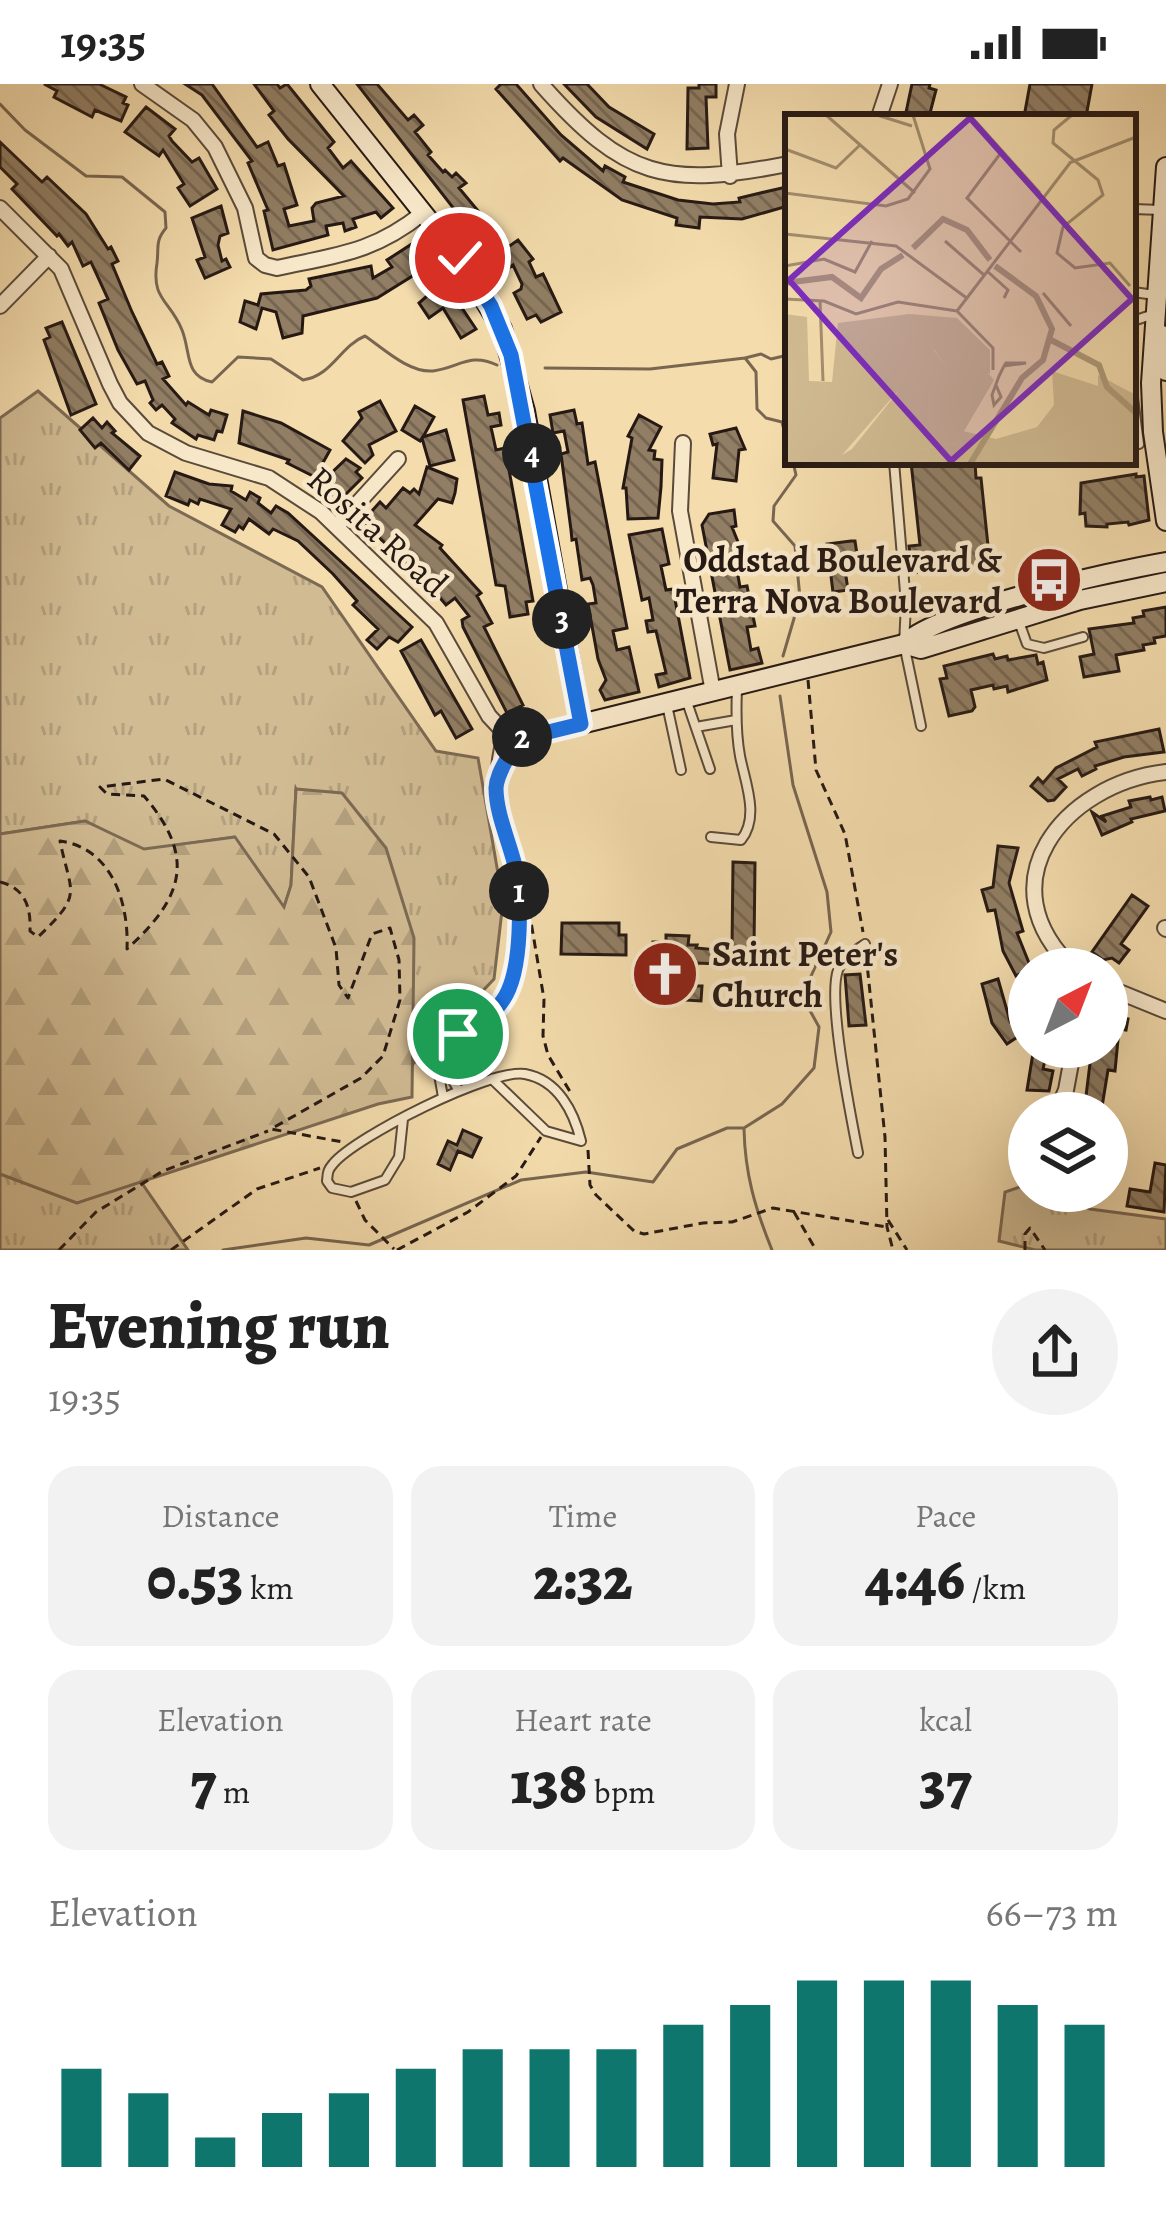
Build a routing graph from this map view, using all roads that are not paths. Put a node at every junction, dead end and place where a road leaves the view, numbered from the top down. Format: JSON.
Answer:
{"nodes":[{"id":1,"x":142,"y":84,"type":"edge"},
{"id":2,"x":320,"y":84,"type":"edge"},
{"id":3,"x":541,"y":84,"type":"edge"},
{"id":4,"x":736,"y":84,"type":"edge"},
{"id":5,"x":890,"y":84,"type":"edge"},
{"id":6,"x":880,"y":114,"type":"edge"},
{"id":7,"x":785,"y":165,"type":"edge"},
{"id":8,"x":1166,"y":172,"type":"edge"},
{"id":9,"x":730,"y":176,"type":"junction"},
{"id":10,"x":0,"y":208,"type":"edge"},
{"id":11,"x":1136,"y":209,"type":"edge"},
{"id":12,"x":1162,"y":210,"type":"junction"},
{"id":13,"x":423,"y":213,"type":"junction"},
{"id":14,"x":49,"y":256,"type":"junction"},
{"id":15,"x":1136,"y":293,"type":"edge"},
{"id":16,"x":1158,"y":304,"type":"junction"},
{"id":17,"x":0,"y":306,"type":"edge"},
{"id":18,"x":1136,"y":318,"type":"edge"},
{"id":19,"x":1166,"y":371,"type":"edge"},
{"id":20,"x":1136,"y":421,"type":"edge"},
{"id":21,"x":683,"y":443,"type":"dead end"},
{"id":22,"x":1139,"y":444,"type":"dead end"},
{"id":23,"x":398,"y":459,"type":"dead end"},
{"id":24,"x":894,"y":465,"type":"edge"},
{"id":25,"x":1166,"y":521,"type":"edge"},
{"id":26,"x":337,"y":526,"type":"junction"},
{"id":27,"x":1166,"y":562,"type":"edge"},
{"id":28,"x":1166,"y":582,"type":"edge"},
{"id":29,"x":1009,"y":614,"type":"junction"},
{"id":30,"x":1083,"y":638,"type":"dead end"},
{"id":31,"x":904,"y":644,"type":"junction"},
{"id":32,"x":737,"y":686,"type":"junction"},
{"id":33,"x":712,"y":692,"type":"junction"},
{"id":34,"x":676,"y":701,"type":"junction"},
{"id":35,"x":736,"y":720,"type":"junction"},
{"id":36,"x":581,"y":724,"type":"junction"},
{"id":37,"x":921,"y":726,"type":"dead end"},
{"id":38,"x":696,"y":727,"type":"junction"},
{"id":39,"x":509,"y":734,"type":"junction"},
{"id":40,"x":710,"y":769,"type":"dead end"},
{"id":41,"x":681,"y":770,"type":"dead end"},
{"id":42,"x":1166,"y":772,"type":"edge"},
{"id":43,"x":497,"y":796,"type":"junction"},
{"id":44,"x":711,"y":837,"type":"dead end"},
{"id":45,"x":865,"y":944,"type":"dead end"},
{"id":46,"x":1056,"y":948,"type":"edge"},
{"id":47,"x":1128,"y":996,"type":"edge"},
{"id":48,"x":1166,"y":1011,"type":"edge"},
{"id":49,"x":441,"y":1060,"type":"junction"},
{"id":50,"x":492,"y":1078,"type":"junction"},
{"id":51,"x":458,"y":1091,"type":"junction"},
{"id":52,"x":443,"y":1097,"type":"junction"},
{"id":53,"x":403,"y":1119,"type":"junction"},
{"id":54,"x":858,"y":1153,"type":"dead end"}],
"edges":[{"from":1,"to":13,"type":"street"},
{"from":2,"to":13,"type":"street"},
{"from":3,"to":9,"type":"street"},
{"from":4,"to":9,"type":"street"},
{"from":5,"to":6,"type":"street"},
{"from":7,"to":9,"type":"street"},
{"from":8,"to":12,"type":"street"},
{"from":10,"to":14,"type":"street","name":"Rosita Road"},
{"from":11,"to":12,"type":"lane"},
{"from":12,"to":16,"type":"street"},
{"from":13,"to":36,"type":"street"},
{"from":14,"to":17,"type":"street"},
{"from":14,"to":26,"type":"street","name":"Rosita Road"},
{"from":15,"to":16,"type":"lane"},
{"from":16,"to":18,"type":"lane"},
{"from":16,"to":19,"type":"street"},
{"from":16,"to":25,"type":"street"},
{"from":20,"to":22,"type":"lane"},
{"from":21,"to":33,"type":"street"},
{"from":23,"to":26,"type":"street"},
{"from":24,"to":31,"type":"lane"},
{"from":26,"to":39,"type":"street","name":"Rosita Road"},
{"from":27,"to":29,"type":"street"},
{"from":28,"to":29,"type":"street"},
{"from":29,"to":30,"type":"lane"},
{"from":29,"to":31,"type":"street"},
{"from":31,"to":32,"type":"street"},
{"from":31,"to":37,"type":"lane"},
{"from":32,"to":33,"type":"street"},
{"from":32,"to":35,"type":"lane"},
{"from":33,"to":34,"type":"street"},
{"from":34,"to":36,"type":"street"},
{"from":34,"to":38,"type":"lane"},
{"from":34,"to":41,"type":"lane"},
{"from":35,"to":38,"type":"lane"},
{"from":35,"to":44,"type":"lane"},
{"from":36,"to":39,"type":"street"},
{"from":38,"to":40,"type":"lane"},
{"from":39,"to":43,"type":"lane"},
{"from":39,"to":43,"type":"lane"},
{"from":42,"to":46,"type":"street"},
{"from":43,"to":49,"type":"lane"},
{"from":45,"to":54,"type":"lane"},
{"from":47,"to":48,"type":"street"},
{"from":49,"to":51,"type":"lane"},
{"from":49,"to":52,"type":"lane"},
{"from":50,"to":50,"type":"lane"},
{"from":50,"to":51,"type":"lane"},
{"from":51,"to":52,"type":"lane"},
{"from":52,"to":53,"type":"lane"},
{"from":53,"to":53,"type":"lane"}]}
